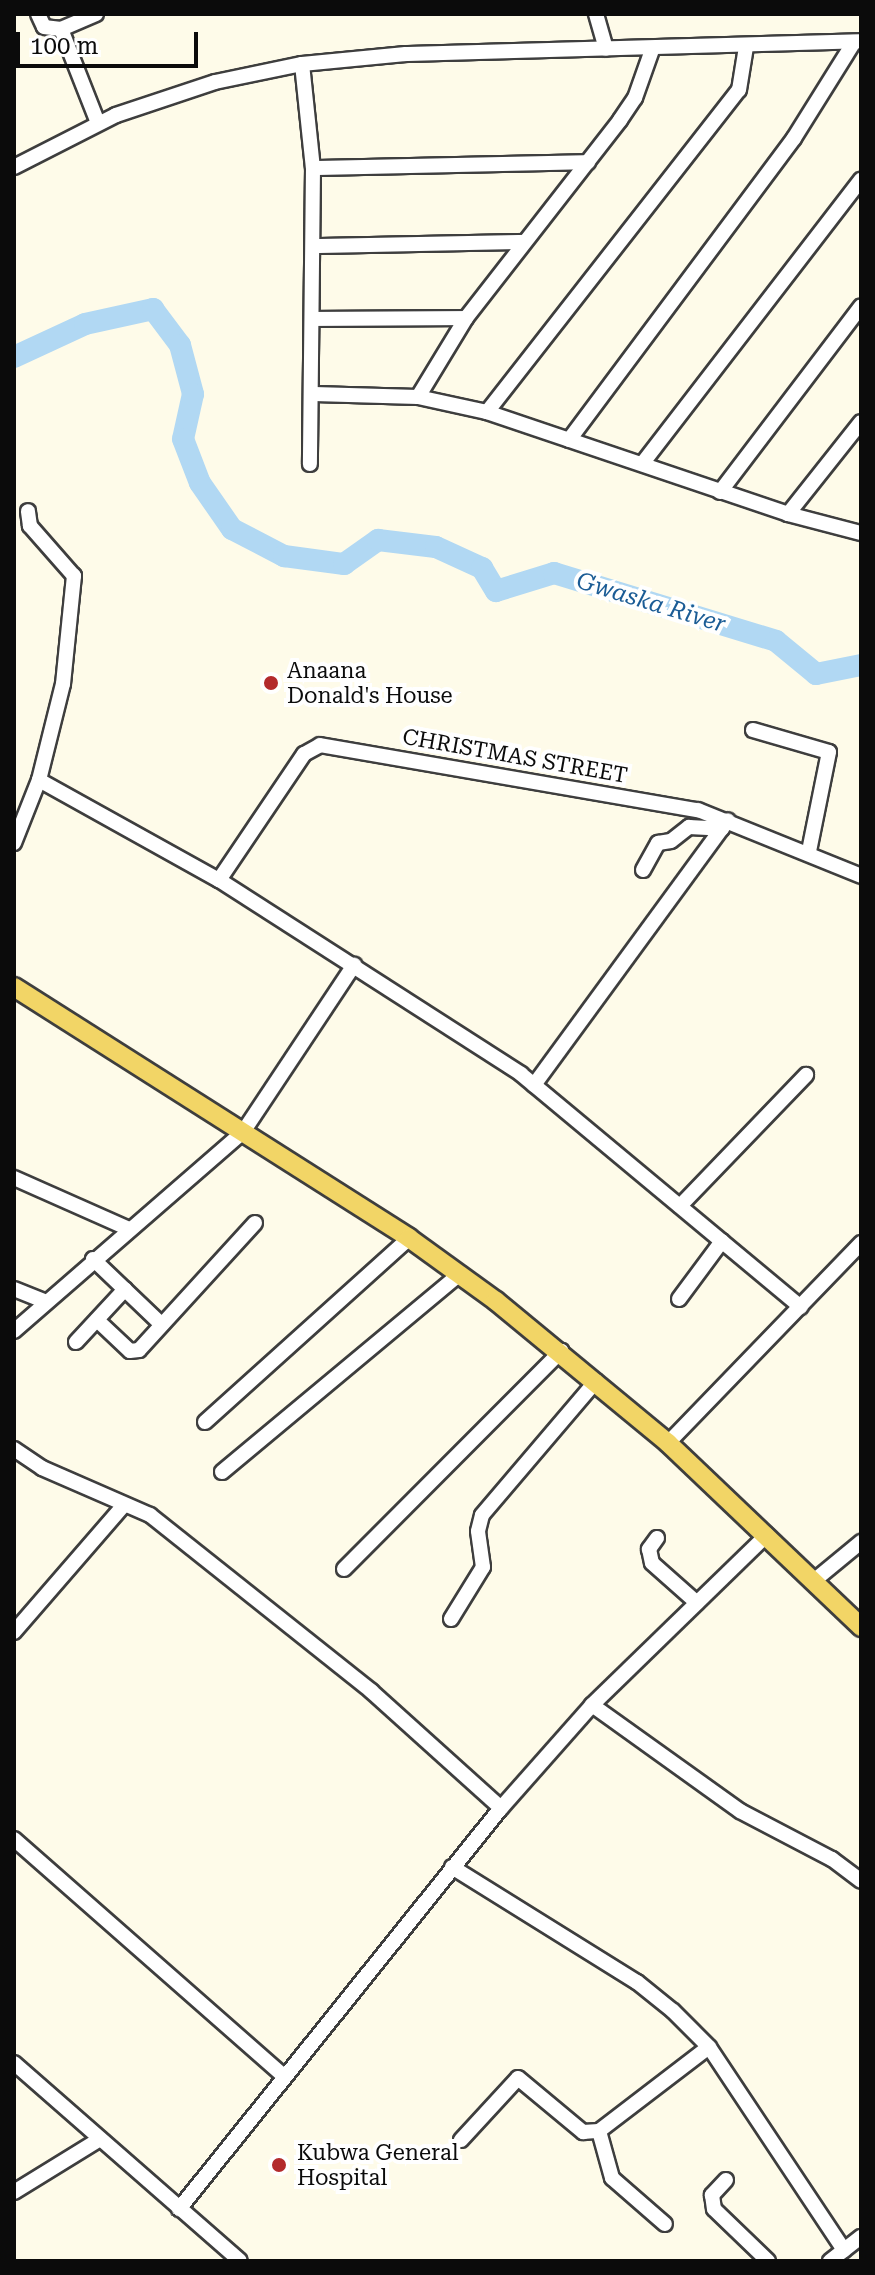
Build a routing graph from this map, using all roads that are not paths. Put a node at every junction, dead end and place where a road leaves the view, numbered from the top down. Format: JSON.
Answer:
{"nodes":[{"id":1,"x":38,"y":14,"type":"edge"},
{"id":2,"x":96,"y":14,"type":"edge"},
{"id":3,"x":596,"y":14,"type":"edge"},
{"id":4,"x":61,"y":29,"type":"junction"},
{"id":5,"x":858,"y":42,"type":"edge"},
{"id":6,"x":746,"y":47,"type":"junction"},
{"id":7,"x":606,"y":49,"type":"junction"},
{"id":8,"x":652,"y":50,"type":"junction"},
{"id":9,"x":302,"y":64,"type":"junction"},
{"id":10,"x":98,"y":123,"type":"junction"},
{"id":11,"x":588,"y":162,"type":"junction"},
{"id":12,"x":14,"y":167,"type":"edge"},
{"id":13,"x":313,"y":168,"type":"junction"},
{"id":14,"x":861,"y":180,"type":"edge"},
{"id":15,"x":524,"y":242,"type":"junction"},
{"id":16,"x":314,"y":246,"type":"junction"},
{"id":17,"x":861,"y":306,"type":"edge"},
{"id":18,"x":466,"y":318,"type":"junction"},
{"id":19,"x":314,"y":319,"type":"junction"},
{"id":20,"x":314,"y":394,"type":"junction"},
{"id":21,"x":418,"y":397,"type":"junction"},
{"id":22,"x":487,"y":412,"type":"junction"},
{"id":23,"x":861,"y":422,"type":"edge"},
{"id":24,"x":569,"y":440,"type":"junction"},
{"id":25,"x":310,"y":464,"type":"dead end"},
{"id":26,"x":642,"y":464,"type":"junction"},
{"id":27,"x":720,"y":492,"type":"junction"},
{"id":28,"x":28,"y":511,"type":"dead end"},
{"id":29,"x":788,"y":514,"type":"junction"},
{"id":30,"x":861,"y":533,"type":"edge"},
{"id":31,"x":753,"y":730,"type":"dead end"},
{"id":32,"x":39,"y":780,"type":"junction"},
{"id":33,"x":725,"y":824,"type":"junction"},
{"id":34,"x":14,"y":843,"type":"edge"},
{"id":35,"x":809,"y":851,"type":"junction"},
{"id":36,"x":643,"y":870,"type":"dead end"},
{"id":37,"x":861,"y":876,"type":"edge"},
{"id":38,"x":219,"y":880,"type":"junction"},
{"id":39,"x":354,"y":965,"type":"junction"},
{"id":40,"x":14,"y":987,"type":"edge"},
{"id":41,"x":806,"y":1075,"type":"dead end"},
{"id":42,"x":534,"y":1085,"type":"junction"},
{"id":43,"x":243,"y":1132,"type":"junction"},
{"id":44,"x":14,"y":1178,"type":"edge"},
{"id":45,"x":680,"y":1206,"type":"junction"},
{"id":46,"x":255,"y":1223,"type":"dead end"},
{"id":47,"x":129,"y":1229,"type":"junction"},
{"id":48,"x":409,"y":1238,"type":"junction"},
{"id":49,"x":722,"y":1241,"type":"junction"},
{"id":50,"x":858,"y":1251,"type":"edge"},
{"id":51,"x":93,"y":1259,"type":"junction"},
{"id":52,"x":460,"y":1274,"type":"junction"},
{"id":53,"x":14,"y":1289,"type":"edge"},
{"id":54,"x":125,"y":1289,"type":"junction"},
{"id":55,"x":679,"y":1299,"type":"dead end"},
{"id":56,"x":43,"y":1301,"type":"junction"},
{"id":57,"x":801,"y":1307,"type":"junction"},
{"id":58,"x":97,"y":1320,"type":"junction"},
{"id":59,"x":162,"y":1325,"type":"junction"},
{"id":60,"x":14,"y":1331,"type":"edge"},
{"id":61,"x":76,"y":1342,"type":"dead end"},
{"id":62,"x":561,"y":1351,"type":"junction"},
{"id":63,"x":596,"y":1381,"type":"junction"},
{"id":64,"x":205,"y":1422,"type":"dead end"},
{"id":65,"x":668,"y":1443,"type":"junction"},
{"id":66,"x":14,"y":1449,"type":"edge"},
{"id":67,"x":222,"y":1472,"type":"dead end"},
{"id":68,"x":124,"y":1505,"type":"junction"},
{"id":69,"x":767,"y":1535,"type":"junction"},
{"id":70,"x":657,"y":1538,"type":"dead end"},
{"id":71,"x":861,"y":1542,"type":"edge"},
{"id":72,"x":344,"y":1569,"type":"dead end"},
{"id":73,"x":815,"y":1580,"type":"junction"},
{"id":74,"x":697,"y":1603,"type":"junction"},
{"id":75,"x":451,"y":1619,"type":"dead end"},
{"id":76,"x":861,"y":1627,"type":"edge"},
{"id":77,"x":14,"y":1632,"type":"edge"},
{"id":78,"x":592,"y":1705,"type":"junction"},
{"id":79,"x":501,"y":1808,"type":"junction"},
{"id":80,"x":14,"y":1839,"type":"edge"},
{"id":81,"x":452,"y":1867,"type":"junction"},
{"id":82,"x":861,"y":1881,"type":"edge"},
{"id":83,"x":709,"y":2047,"type":"junction"},
{"id":84,"x":14,"y":2063,"type":"edge"},
{"id":85,"x":284,"y":2076,"type":"junction"},
{"id":86,"x":599,"y":2131,"type":"junction"},
{"id":87,"x":100,"y":2139,"type":"junction"},
{"id":88,"x":461,"y":2140,"type":"dead end"},
{"id":89,"x":726,"y":2180,"type":"dead end"},
{"id":90,"x":14,"y":2192,"type":"edge"},
{"id":91,"x":179,"y":2209,"type":"junction"},
{"id":92,"x":665,"y":2224,"type":"dead end"},
{"id":93,"x":861,"y":2237,"type":"edge"},
{"id":94,"x":844,"y":2250,"type":"junction"},
{"id":95,"x":240,"y":2261,"type":"edge"},
{"id":96,"x":768,"y":2261,"type":"edge"},
{"id":97,"x":830,"y":2261,"type":"edge"}],
"edges":[{"from":1,"to":4,"type":"street"},
{"from":2,"to":4,"type":"street"},
{"from":3,"to":7,"type":"street"},
{"from":4,"to":10,"type":"street"},
{"from":5,"to":6,"type":"street"},
{"from":5,"to":24,"type":"street"},
{"from":6,"to":8,"type":"street"},
{"from":6,"to":22,"type":"street"},
{"from":7,"to":8,"type":"street"},
{"from":7,"to":9,"type":"street"},
{"from":8,"to":11,"type":"street"},
{"from":9,"to":10,"type":"street"},
{"from":9,"to":13,"type":"street"},
{"from":10,"to":12,"type":"street"},
{"from":11,"to":13,"type":"street"},
{"from":11,"to":15,"type":"street"},
{"from":13,"to":16,"type":"street"},
{"from":14,"to":26,"type":"street"},
{"from":15,"to":16,"type":"street"},
{"from":15,"to":18,"type":"street"},
{"from":16,"to":19,"type":"street"},
{"from":17,"to":27,"type":"street"},
{"from":18,"to":19,"type":"street"},
{"from":18,"to":21,"type":"street"},
{"from":19,"to":20,"type":"street"},
{"from":20,"to":21,"type":"street"},
{"from":20,"to":25,"type":"street"},
{"from":21,"to":22,"type":"street"},
{"from":22,"to":24,"type":"street"},
{"from":23,"to":29,"type":"street"},
{"from":24,"to":26,"type":"street"},
{"from":26,"to":27,"type":"street"},
{"from":27,"to":29,"type":"street"},
{"from":28,"to":32,"type":"street"},
{"from":29,"to":30,"type":"street"},
{"from":31,"to":35,"type":"street"},
{"from":32,"to":34,"type":"street"},
{"from":32,"to":38,"type":"street"},
{"from":33,"to":35,"type":"street","name":"CHRISTMAS STREET"},
{"from":33,"to":36,"type":"street"},
{"from":33,"to":38,"type":"street","name":"CHRISTMAS STREET"},
{"from":33,"to":42,"type":"street"},
{"from":35,"to":37,"type":"street","name":"CHRISTMAS STREET"},
{"from":38,"to":39,"type":"street"},
{"from":39,"to":42,"type":"street"},
{"from":39,"to":43,"type":"street"},
{"from":40,"to":43,"type":"main road"},
{"from":41,"to":45,"type":"street"},
{"from":42,"to":45,"type":"street"},
{"from":43,"to":47,"type":"street"},
{"from":43,"to":48,"type":"main road"},
{"from":44,"to":47,"type":"street"},
{"from":45,"to":49,"type":"street"},
{"from":46,"to":59,"type":"street"},
{"from":47,"to":51,"type":"street"},
{"from":48,"to":52,"type":"main road"},
{"from":48,"to":64,"type":"street"},
{"from":49,"to":55,"type":"street"},
{"from":49,"to":57,"type":"street"},
{"from":50,"to":57,"type":"street"},
{"from":51,"to":54,"type":"street"},
{"from":51,"to":56,"type":"street"},
{"from":52,"to":62,"type":"main road"},
{"from":52,"to":67,"type":"street"},
{"from":53,"to":56,"type":"street"},
{"from":54,"to":58,"type":"street"},
{"from":54,"to":59,"type":"street"},
{"from":56,"to":60,"type":"street"},
{"from":57,"to":65,"type":"street"},
{"from":58,"to":59,"type":"street"},
{"from":58,"to":61,"type":"street"},
{"from":62,"to":63,"type":"main road"},
{"from":62,"to":72,"type":"street"},
{"from":63,"to":65,"type":"main road"},
{"from":63,"to":75,"type":"street"},
{"from":65,"to":69,"type":"main road"},
{"from":66,"to":68,"type":"street"},
{"from":68,"to":77,"type":"street"},
{"from":68,"to":79,"type":"street"},
{"from":69,"to":73,"type":"main road"},
{"from":69,"to":74,"type":"street"},
{"from":70,"to":74,"type":"street"},
{"from":71,"to":73,"type":"street"},
{"from":73,"to":76,"type":"main road"},
{"from":74,"to":78,"type":"street"},
{"from":78,"to":79,"type":"street"},
{"from":78,"to":82,"type":"street"},
{"from":79,"to":81,"type":"street"},
{"from":80,"to":85,"type":"street"},
{"from":81,"to":83,"type":"street"},
{"from":81,"to":85,"type":"street"},
{"from":83,"to":86,"type":"street"},
{"from":83,"to":94,"type":"street"},
{"from":84,"to":87,"type":"street"},
{"from":85,"to":91,"type":"street"},
{"from":86,"to":88,"type":"street"},
{"from":86,"to":92,"type":"street"},
{"from":87,"to":90,"type":"street"},
{"from":87,"to":91,"type":"street"},
{"from":89,"to":96,"type":"street"},
{"from":91,"to":95,"type":"street"},
{"from":93,"to":94,"type":"street"},
{"from":94,"to":97,"type":"street"}]}
